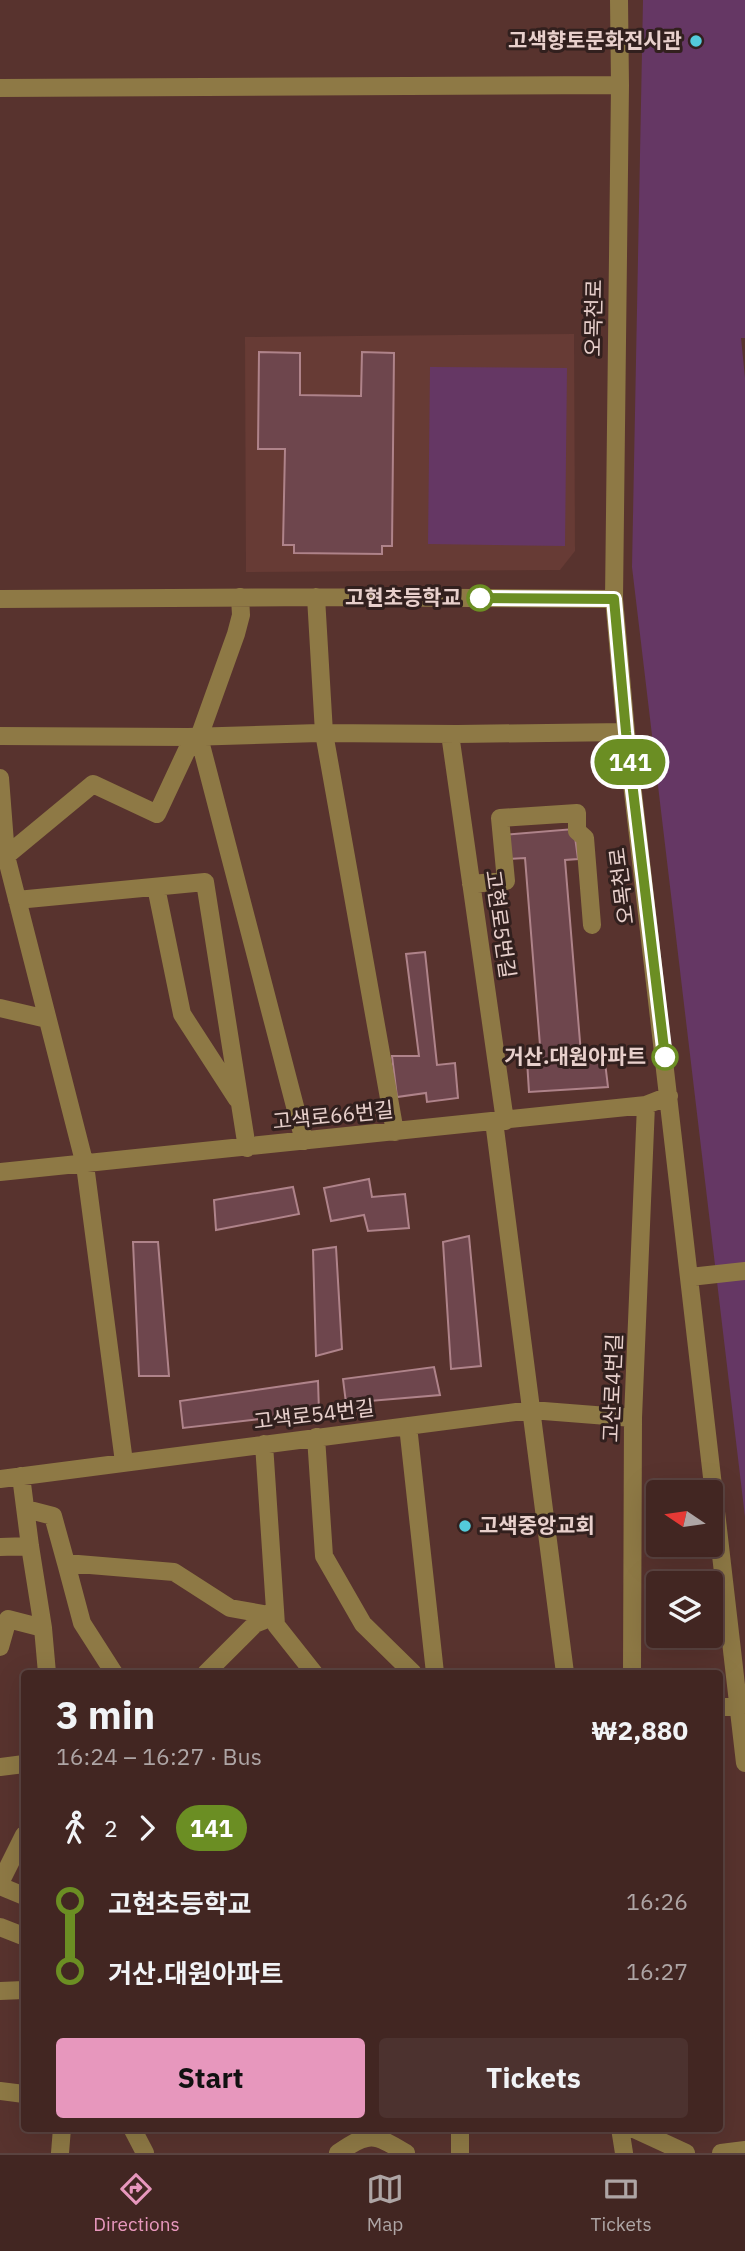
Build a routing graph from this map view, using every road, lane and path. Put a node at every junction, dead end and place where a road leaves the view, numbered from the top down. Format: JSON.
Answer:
{"nodes":[{"id":1,"x":619,"y":0,"type":"edge"},
{"id":2,"x":621,"y":85,"type":"junction"},
{"id":3,"x":0,"y":88,"type":"edge"},
{"id":4,"x":240,"y":597,"type":"junction"},
{"id":5,"x":316,"y":597,"type":"junction"},
{"id":6,"x":0,"y":599,"type":"edge"},
{"id":7,"x":614,"y":599,"type":"junction"},
{"id":8,"x":626,"y":732,"type":"junction"},
{"id":9,"x":324,"y":733,"type":"junction"},
{"id":10,"x":450,"y":734,"type":"junction"},
{"id":11,"x":0,"y":736,"type":"edge"},
{"id":12,"x":196,"y":737,"type":"junction"},
{"id":13,"x":0,"y":778,"type":"edge"},
{"id":14,"x":3,"y":857,"type":"edge"},
{"id":15,"x":471,"y":884,"type":"junction"},
{"id":16,"x":156,"y":887,"type":"junction"},
{"id":17,"x":17,"y":900,"type":"junction"},
{"id":18,"x":592,"y":925,"type":"dead end"},
{"id":19,"x":0,"y":1008,"type":"edge"},
{"id":20,"x":47,"y":1019,"type":"junction"},
{"id":21,"x":669,"y":1096,"type":"junction"},
{"id":22,"x":240,"y":1105,"type":"junction"},
{"id":23,"x":646,"y":1105,"type":"junction"},
{"id":24,"x":500,"y":1121,"type":"junction"},
{"id":25,"x":395,"y":1132,"type":"junction"},
{"id":26,"x":304,"y":1141,"type":"junction"},
{"id":27,"x":247,"y":1148,"type":"junction"},
{"id":28,"x":85,"y":1165,"type":"junction"},
{"id":29,"x":0,"y":1172,"type":"edge"},
{"id":30,"x":745,"y":1271,"type":"edge"},
{"id":31,"x":690,"y":1278,"type":"junction"},
{"id":32,"x":531,"y":1410,"type":"junction"},
{"id":33,"x":634,"y":1418,"type":"junction"},
{"id":34,"x":408,"y":1426,"type":"junction"},
{"id":35,"x":316,"y":1437,"type":"junction"},
{"id":36,"x":264,"y":1444,"type":"junction"},
{"id":37,"x":124,"y":1462,"type":"junction"},
{"id":38,"x":21,"y":1476,"type":"junction"},
{"id":39,"x":0,"y":1479,"type":"edge"},
{"id":40,"x":26,"y":1509,"type":"junction"},
{"id":41,"x":30,"y":1546,"type":"junction"},
{"id":42,"x":0,"y":1547,"type":"edge"},
{"id":43,"x":66,"y":1563,"type":"junction"},
{"id":44,"x":275,"y":1616,"type":"junction"},
{"id":45,"x":43,"y":1628,"type":"junction"},
{"id":46,"x":0,"y":1647,"type":"edge"},
{"id":47,"x":47,"y":1670,"type":"edge"},
{"id":48,"x":112,"y":1670,"type":"edge"},
{"id":49,"x":209,"y":1670,"type":"edge"},
{"id":50,"x":312,"y":1670,"type":"edge"},
{"id":51,"x":410,"y":1670,"type":"edge"},
{"id":52,"x":435,"y":1670,"type":"edge"},
{"id":53,"x":565,"y":1670,"type":"edge"},
{"id":54,"x":632,"y":1670,"type":"edge"},
{"id":55,"x":723,"y":1707,"type":"edge"},
{"id":56,"x":739,"y":1707,"type":"junction"},
{"id":57,"x":745,"y":1763,"type":"edge"},
{"id":58,"x":21,"y":1765,"type":"edge"},
{"id":59,"x":0,"y":1767,"type":"edge"},
{"id":60,"x":21,"y":1841,"type":"edge"},
{"id":61,"x":0,"y":1884,"type":"edge"},
{"id":62,"x":21,"y":1894,"type":"edge"},
{"id":63,"x":0,"y":1927,"type":"edge"},
{"id":64,"x":21,"y":1935,"type":"edge"},
{"id":65,"x":21,"y":1990,"type":"edge"},
{"id":66,"x":0,"y":1991,"type":"edge"},
{"id":67,"x":0,"y":2091,"type":"edge"},
{"id":68,"x":21,"y":2094,"type":"edge"},
{"id":69,"x":62,"y":2132,"type":"edge"},
{"id":70,"x":134,"y":2132,"type":"edge"},
{"id":71,"x":460,"y":2132,"type":"edge"},
{"id":72,"x":621,"y":2132,"type":"edge"},
{"id":73,"x":641,"y":2132,"type":"edge"},
{"id":74,"x":358,"y":2133,"type":"edge"},
{"id":75,"x":745,"y":2150,"type":"edge"},
{"id":76,"x":60,"y":2153,"type":"edge"},
{"id":77,"x":145,"y":2153,"type":"edge"},
{"id":78,"x":338,"y":2153,"type":"edge"},
{"id":79,"x":407,"y":2153,"type":"edge"},
{"id":80,"x":460,"y":2153,"type":"edge"},
{"id":81,"x":624,"y":2153,"type":"edge"},
{"id":82,"x":686,"y":2153,"type":"edge"},
{"id":83,"x":721,"y":2153,"type":"edge"}],
"edges":[{"from":1,"to":2,"type":"street","name":"오목천로"},
{"from":2,"to":3,"type":"street"},
{"from":2,"to":7,"type":"street","name":"오목천로"},
{"from":4,"to":5,"type":"street"},
{"from":4,"to":6,"type":"street"},
{"from":4,"to":12,"type":"street"},
{"from":5,"to":7,"type":"street"},
{"from":5,"to":9,"type":"street"},
{"from":7,"to":8,"type":"street","name":"오목천로"},
{"from":8,"to":10,"type":"street"},
{"from":8,"to":21,"type":"street","name":"오목천로"},
{"from":9,"to":10,"type":"street"},
{"from":9,"to":12,"type":"street"},
{"from":9,"to":25,"type":"street"},
{"from":10,"to":15,"type":"street","name":"고현로5번길"},
{"from":11,"to":12,"type":"street"},
{"from":12,"to":14,"type":"street"},
{"from":12,"to":26,"type":"street"},
{"from":13,"to":14,"type":"street"},
{"from":14,"to":17,"type":"street"},
{"from":15,"to":18,"type":"street"},
{"from":15,"to":24,"type":"street","name":"고현로5번길"},
{"from":16,"to":17,"type":"street"},
{"from":16,"to":22,"type":"street"},
{"from":16,"to":22,"type":"street"},
{"from":17,"to":20,"type":"street"},
{"from":19,"to":20,"type":"street"},
{"from":20,"to":28,"type":"street"},
{"from":21,"to":23,"type":"street","name":"고색로66번길"},
{"from":21,"to":31,"type":"street","name":"오목천로"},
{"from":22,"to":27,"type":"street"},
{"from":23,"to":24,"type":"street","name":"고색로66번길"},
{"from":23,"to":33,"type":"street","name":"고산로4번길"},
{"from":24,"to":25,"type":"street","name":"고색로66번길"},
{"from":24,"to":32,"type":"street","name":"고현로5번길"},
{"from":25,"to":26,"type":"street","name":"고색로66번길"},
{"from":26,"to":27,"type":"street","name":"고색로66번길"},
{"from":27,"to":28,"type":"street","name":"고색로66번길"},
{"from":28,"to":29,"type":"street","name":"고색로66번길"},
{"from":28,"to":37,"type":"street"},
{"from":30,"to":31,"type":"street"},
{"from":31,"to":56,"type":"street","name":"오목천로"},
{"from":32,"to":33,"type":"street","name":"고색로54번길"},
{"from":32,"to":34,"type":"street","name":"고색로54번길"},
{"from":32,"to":53,"type":"street","name":"고현로5번길"},
{"from":33,"to":54,"type":"street","name":"고산로4번길"},
{"from":34,"to":35,"type":"street","name":"고색로54번길"},
{"from":34,"to":52,"type":"street"},
{"from":35,"to":36,"type":"street","name":"고색로54번길"},
{"from":35,"to":51,"type":"street"},
{"from":36,"to":37,"type":"street","name":"고색로54번길"},
{"from":36,"to":44,"type":"street"},
{"from":37,"to":38,"type":"street","name":"고색로54번길"},
{"from":38,"to":39,"type":"street","name":"고색로54번길"},
{"from":38,"to":40,"type":"street"},
{"from":40,"to":41,"type":"street"},
{"from":40,"to":43,"type":"street"},
{"from":41,"to":42,"type":"street"},
{"from":41,"to":45,"type":"street"},
{"from":43,"to":44,"type":"street"},
{"from":43,"to":48,"type":"street"},
{"from":44,"to":49,"type":"street"},
{"from":44,"to":50,"type":"street"},
{"from":45,"to":46,"type":"street"},
{"from":45,"to":47,"type":"street"},
{"from":55,"to":56,"type":"street"},
{"from":56,"to":57,"type":"street","name":"오목천로"},
{"from":58,"to":59,"type":"street"},
{"from":60,"to":61,"type":"street"},
{"from":61,"to":62,"type":"street"},
{"from":63,"to":64,"type":"street"},
{"from":65,"to":66,"type":"street"},
{"from":67,"to":68,"type":"street"},
{"from":69,"to":76,"type":"street"},
{"from":70,"to":77,"type":"street"},
{"from":71,"to":80,"type":"street"},
{"from":72,"to":81,"type":"street"},
{"from":73,"to":82,"type":"street"},
{"from":74,"to":78,"type":"street"},
{"from":74,"to":79,"type":"street"},
{"from":75,"to":83,"type":"street"}]}
